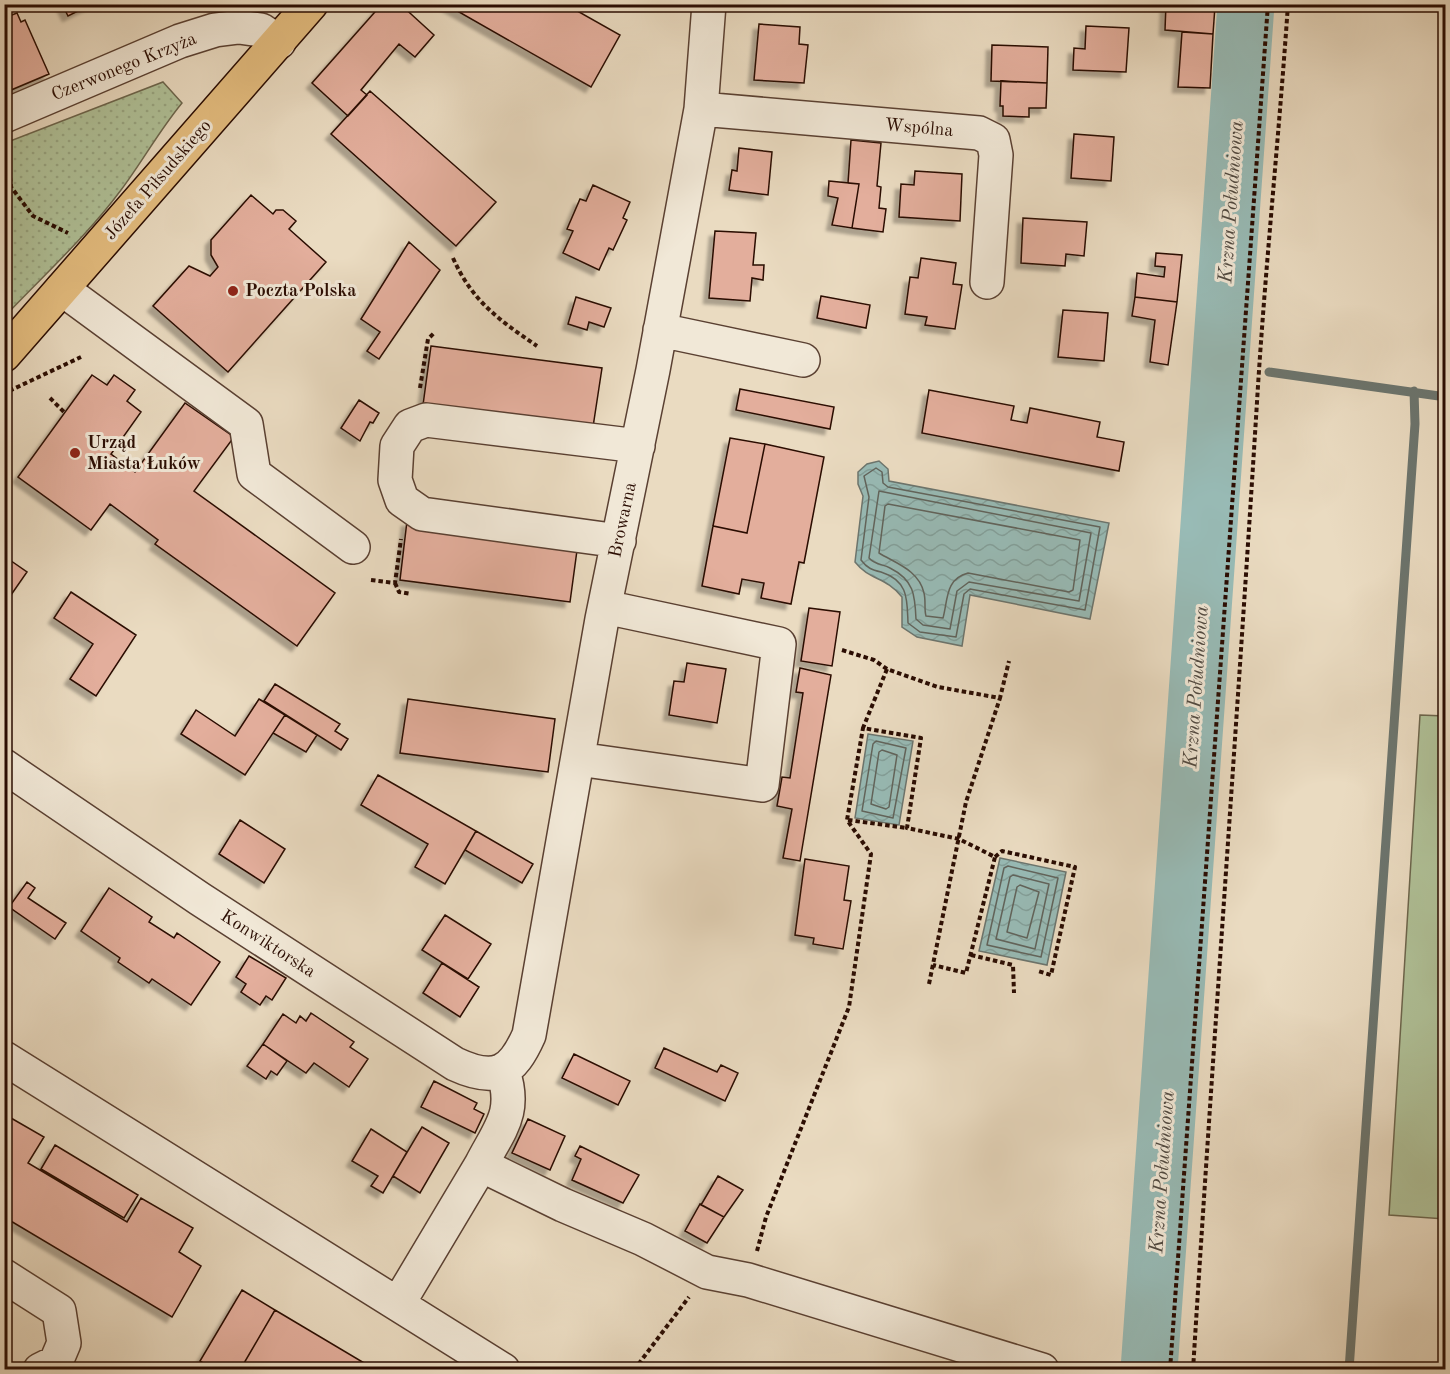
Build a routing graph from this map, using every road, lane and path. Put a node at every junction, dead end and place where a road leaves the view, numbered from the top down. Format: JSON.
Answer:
{"nodes":[{"id":1,"x":311,"y":4,"type":"edge"},
{"id":2,"x":709,"y":4,"type":"edge"},
{"id":3,"x":1269,"y":4,"type":"edge"},
{"id":4,"x":1288,"y":4,"type":"edge"},
{"id":5,"x":279,"y":42,"type":"junction"},
{"id":6,"x":701,"y":110,"type":"junction"},
{"id":7,"x":6,"y":128,"type":"edge"},
{"id":8,"x":73,"y":235,"type":"dead end"},
{"id":9,"x":453,"y":258,"type":"dead end"},
{"id":10,"x":987,"y":282,"type":"dead end"},
{"id":11,"x":62,"y":289,"type":"junction"},
{"id":12,"x":660,"y":330,"type":"junction"},
{"id":13,"x":435,"y":332,"type":"dead end"},
{"id":14,"x":537,"y":346,"type":"dead end"},
{"id":15,"x":4,"y":355,"type":"edge"},
{"id":16,"x":81,"y":357,"type":"dead end"},
{"id":17,"x":803,"y":360,"type":"dead end"},
{"id":18,"x":4,"y":396,"type":"edge"},
{"id":19,"x":50,"y":398,"type":"dead end"},
{"id":20,"x":65,"y":413,"type":"dead end"},
{"id":21,"x":415,"y":424,"type":"junction"},
{"id":22,"x":638,"y":446,"type":"junction"},
{"id":23,"x":406,"y":502,"type":"junction"},
{"id":24,"x":619,"y":541,"type":"junction"},
{"id":25,"x":353,"y":547,"type":"dead end"},
{"id":26,"x":372,"y":580,"type":"dead end"},
{"id":27,"x":395,"y":583,"type":"junction"},
{"id":28,"x":411,"y":594,"type":"dead end"},
{"id":29,"x":605,"y":608,"type":"junction"},
{"id":30,"x":842,"y":650,"type":"dead end"},
{"id":31,"x":1009,"y":661,"type":"dead end"},
{"id":32,"x":887,"y":669,"type":"junction"},
{"id":33,"x":1000,"y":698,"type":"junction"},
{"id":34,"x":863,"y":728,"type":"junction"},
{"id":35,"x":578,"y":759,"type":"junction"},
{"id":36,"x":4,"y":766,"type":"edge"},
{"id":37,"x":847,"y":820,"type":"junction"},
{"id":38,"x":906,"y":828,"type":"junction"},
{"id":39,"x":959,"y":838,"type":"junction"},
{"id":40,"x":995,"y":857,"type":"junction"},
{"id":41,"x":971,"y":955,"type":"junction"},
{"id":42,"x":933,"y":965,"type":"junction"},
{"id":43,"x":1038,"y":971,"type":"dead end"},
{"id":44,"x":929,"y":984,"type":"dead end"},
{"id":45,"x":1014,"y":993,"type":"dead end"},
{"id":46,"x":4,"y":1058,"type":"edge"},
{"id":47,"x":503,"y":1071,"type":"junction"},
{"id":48,"x":481,"y":1165,"type":"junction"},
{"id":49,"x":707,"y":1272,"type":"junction"},
{"id":50,"x":4,"y":1276,"type":"edge"},
{"id":51,"x":748,"y":1280,"type":"junction"},
{"id":52,"x":398,"y":1304,"type":"junction"},
{"id":53,"x":40,"y":1370,"type":"edge"},
{"id":54,"x":503,"y":1370,"type":"edge"},
{"id":55,"x":634,"y":1370,"type":"edge"},
{"id":56,"x":1042,"y":1370,"type":"edge"},
{"id":57,"x":1170,"y":1370,"type":"edge"},
{"id":58,"x":1193,"y":1370,"type":"edge"}],
"edges":[{"from":1,"to":5,"type":"main road","name":"Józefa Piłsudskiego"},
{"from":2,"to":6,"type":"street","name":"Browarna"},
{"from":3,"to":57,"type":"path"},
{"from":4,"to":58,"type":"path"},
{"from":5,"to":7,"type":"street","name":"Czerwonego Krzyża"},
{"from":5,"to":11,"type":"main road","name":"Józefa Piłsudskiego"},
{"from":6,"to":10,"type":"street","name":"Wspólna"},
{"from":6,"to":12,"type":"street","name":"Browarna"},
{"from":7,"to":8,"type":"path"},
{"from":9,"to":14,"type":"path"},
{"from":11,"to":15,"type":"main road","name":"Józefa Piłsudskiego"},
{"from":11,"to":25,"type":"street"},
{"from":12,"to":17,"type":"street"},
{"from":12,"to":22,"type":"street","name":"Browarna"},
{"from":13,"to":21,"type":"path"},
{"from":16,"to":18,"type":"path"},
{"from":19,"to":20,"type":"path"},
{"from":21,"to":22,"type":"street"},
{"from":21,"to":23,"type":"street"},
{"from":22,"to":24,"type":"street","name":"Browarna"},
{"from":23,"to":24,"type":"street"},
{"from":23,"to":27,"type":"path"},
{"from":24,"to":29,"type":"street","name":"Browarna"},
{"from":26,"to":27,"type":"path"},
{"from":27,"to":28,"type":"path"},
{"from":29,"to":35,"type":"street","name":"Browarna"},
{"from":29,"to":35,"type":"street"},
{"from":30,"to":32,"type":"path"},
{"from":31,"to":33,"type":"path"},
{"from":32,"to":33,"type":"path"},
{"from":32,"to":34,"type":"path"},
{"from":33,"to":39,"type":"path"},
{"from":34,"to":37,"type":"path"},
{"from":34,"to":38,"type":"path"},
{"from":35,"to":47,"type":"street","name":"Browarna"},
{"from":36,"to":47,"type":"street","name":"Konwiktorska"},
{"from":37,"to":38,"type":"path"},
{"from":37,"to":51,"type":"path"},
{"from":38,"to":39,"type":"path"},
{"from":39,"to":40,"type":"path"},
{"from":39,"to":42,"type":"path"},
{"from":40,"to":41,"type":"path"},
{"from":40,"to":43,"type":"path"},
{"from":41,"to":42,"type":"path"},
{"from":41,"to":45,"type":"path"},
{"from":42,"to":44,"type":"path"},
{"from":46,"to":52,"type":"street"},
{"from":47,"to":48,"type":"street"},
{"from":48,"to":49,"type":"street"},
{"from":48,"to":52,"type":"street"},
{"from":49,"to":51,"type":"street"},
{"from":49,"to":55,"type":"path"},
{"from":50,"to":53,"type":"street"},
{"from":51,"to":56,"type":"street"},
{"from":52,"to":54,"type":"street"}]}
